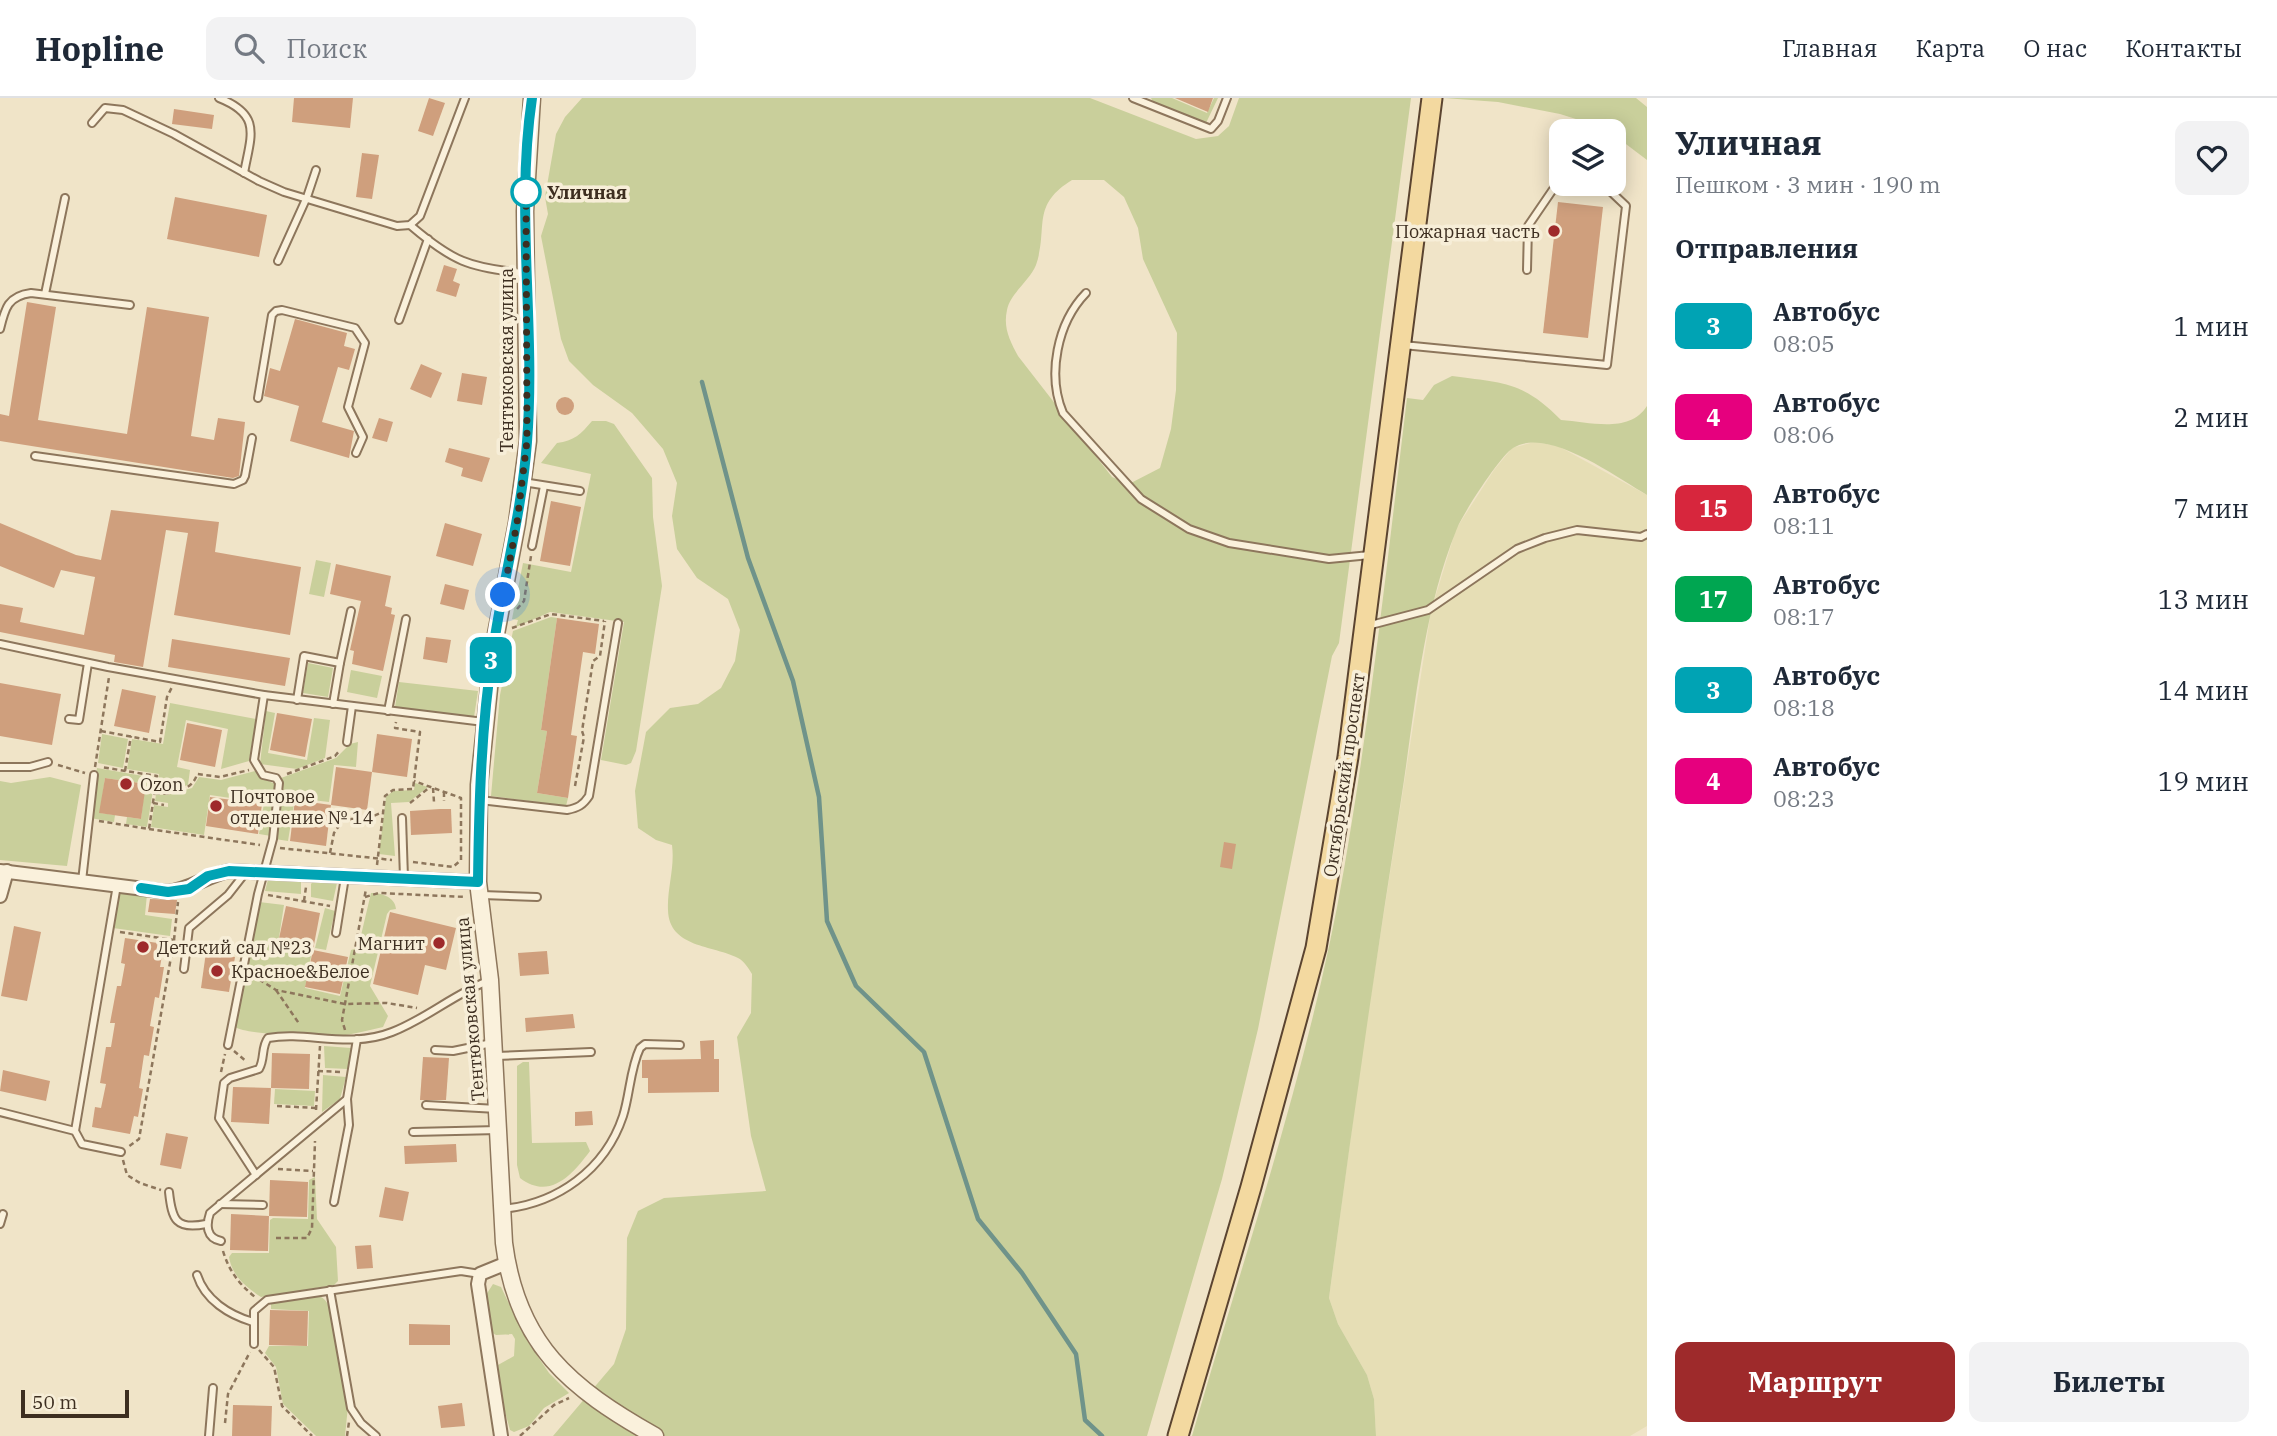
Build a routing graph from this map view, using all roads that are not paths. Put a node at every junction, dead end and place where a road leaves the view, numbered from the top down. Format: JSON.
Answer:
{"nodes":[{"id":1,"x":219,"y":98,"type":"edge"},
{"id":2,"x":465,"y":98,"type":"edge"},
{"id":3,"x":532,"y":98,"type":"edge"},
{"id":4,"x":1133,"y":98,"type":"edge"},
{"id":5,"x":1227,"y":98,"type":"edge"},
{"id":6,"x":1432,"y":98,"type":"edge"},
{"id":7,"x":1144,"y":100,"type":"edge"},
{"id":8,"x":92,"y":123,"type":"dead end"},
{"id":9,"x":316,"y":170,"type":"dead end"},
{"id":10,"x":244,"y":173,"type":"junction"},
{"id":11,"x":307,"y":197,"type":"junction"},
{"id":12,"x":65,"y":198,"type":"dead end"},
{"id":13,"x":411,"y":225,"type":"junction"},
{"id":14,"x":428,"y":239,"type":"junction"},
{"id":15,"x":278,"y":261,"type":"dead end"},
{"id":16,"x":1527,"y":270,"type":"dead end"},
{"id":17,"x":525,"y":274,"type":"junction"},
{"id":18,"x":1086,"y":293,"type":"dead end"},
{"id":19,"x":45,"y":294,"type":"junction"},
{"id":20,"x":130,"y":305,"type":"dead end"},
{"id":21,"x":400,"y":320,"type":"dead end"},
{"id":22,"x":0,"y":329,"type":"edge"},
{"id":23,"x":1401,"y":345,"type":"junction"},
{"id":24,"x":258,"y":398,"type":"dead end"},
{"id":25,"x":251,"y":438,"type":"dead end"},
{"id":26,"x":356,"y":453,"type":"dead end"},
{"id":27,"x":35,"y":456,"type":"dead end"},
{"id":28,"x":523,"y":482,"type":"junction"},
{"id":29,"x":544,"y":486,"type":"junction"},
{"id":30,"x":580,"y":491,"type":"dead end"},
{"id":31,"x":1647,"y":534,"type":"edge"},
{"id":32,"x":532,"y":545,"type":"road end"},
{"id":33,"x":1375,"y":555,"type":"junction"},
{"id":34,"x":351,"y":611,"type":"dead end"},
{"id":35,"x":406,"y":619,"type":"dead end"},
{"id":36,"x":618,"y":623,"type":"dead end"},
{"id":37,"x":1365,"y":627,"type":"junction"},
{"id":38,"x":0,"y":644,"type":"edge"},
{"id":39,"x":88,"y":663,"type":"junction"},
{"id":40,"x":340,"y":663,"type":"junction"},
{"id":41,"x":264,"y":695,"type":"junction"},
{"id":42,"x":296,"y":699,"type":"junction"},
{"id":43,"x":333,"y":704,"type":"junction"},
{"id":44,"x":352,"y":706,"type":"junction"},
{"id":45,"x":388,"y":711,"type":"junction"},
{"id":46,"x":69,"y":719,"type":"dead end"},
{"id":47,"x":484,"y":722,"type":"junction"},
{"id":48,"x":347,"y":742,"type":"road end"},
{"id":49,"x":48,"y":762,"type":"road end"},
{"id":50,"x":0,"y":767,"type":"edge"},
{"id":51,"x":94,"y":775,"type":"road end"},
{"id":52,"x":478,"y":800,"type":"junction"},
{"id":53,"x":402,"y":818,"type":"dead end"},
{"id":54,"x":3,"y":871,"type":"edge"},
{"id":55,"x":247,"y":871,"type":"junction"},
{"id":56,"x":266,"y":871,"type":"junction"},
{"id":57,"x":345,"y":877,"type":"junction"},
{"id":58,"x":404,"y":880,"type":"junction"},
{"id":59,"x":82,"y":881,"type":"junction"},
{"id":60,"x":117,"y":885,"type":"junction"},
{"id":61,"x":479,"y":892,"type":"junction"},
{"id":62,"x":0,"y":896,"type":"edge"},
{"id":63,"x":537,"y":897,"type":"dead end"},
{"id":64,"x":336,"y":933,"type":"dead end"},
{"id":65,"x":184,"y":969,"type":"dead end"},
{"id":66,"x":489,"y":980,"type":"junction"},
{"id":67,"x":353,"y":1040,"type":"junction"},
{"id":68,"x":228,"y":1045,"type":"road end"},
{"id":69,"x":680,"y":1045,"type":"dead end"},
{"id":70,"x":494,"y":1049,"type":"junction"},
{"id":71,"x":435,"y":1050,"type":"dead end"},
{"id":72,"x":591,"y":1052,"type":"dead end"},
{"id":73,"x":347,"y":1099,"type":"junction"},
{"id":74,"x":426,"y":1105,"type":"dead end"},
{"id":75,"x":498,"y":1109,"type":"junction"},
{"id":76,"x":0,"y":1112,"type":"edge"},
{"id":77,"x":499,"y":1130,"type":"junction"},
{"id":78,"x":75,"y":1131,"type":"junction"},
{"id":79,"x":413,"y":1132,"type":"dead end"},
{"id":80,"x":121,"y":1152,"type":"road end"},
{"id":81,"x":256,"y":1175,"type":"junction"},
{"id":82,"x":169,"y":1192,"type":"road end"},
{"id":83,"x":334,"y":1202,"type":"dead end"},
{"id":84,"x":219,"y":1204,"type":"junction"},
{"id":85,"x":264,"y":1205,"type":"dead end"},
{"id":86,"x":502,"y":1209,"type":"junction"},
{"id":87,"x":3,"y":1214,"type":"dead end"},
{"id":88,"x":0,"y":1224,"type":"edge"},
{"id":89,"x":206,"y":1224,"type":"junction"},
{"id":90,"x":221,"y":1241,"type":"road end"},
{"id":91,"x":507,"y":1263,"type":"junction"},
{"id":92,"x":480,"y":1274,"type":"junction"},
{"id":93,"x":197,"y":1275,"type":"dead end"},
{"id":94,"x":330,"y":1290,"type":"junction"},
{"id":95,"x":253,"y":1322,"type":"junction"},
{"id":96,"x":254,"y":1344,"type":"road end"},
{"id":97,"x":213,"y":1388,"type":"dead end"},
{"id":98,"x":209,"y":1436,"type":"edge"},
{"id":99,"x":376,"y":1436,"type":"edge"},
{"id":100,"x":501,"y":1436,"type":"edge"},
{"id":101,"x":655,"y":1436,"type":"edge"},
{"id":102,"x":1178,"y":1436,"type":"edge"}],
"edges":[{"from":1,"to":10,"type":"lane"},
{"from":2,"to":13,"type":"lane"},
{"from":3,"to":17,"type":"street","name":"Тентюковская улица"},
{"from":4,"to":7,"type":"lane"},
{"from":5,"to":7,"type":"lane"},
{"from":6,"to":23,"type":"main road","name":"Октябрьский проспект"},
{"from":8,"to":10,"type":"lane"},
{"from":9,"to":11,"type":"lane"},
{"from":10,"to":11,"type":"lane"},
{"from":11,"to":13,"type":"lane"},
{"from":11,"to":15,"type":"lane"},
{"from":12,"to":19,"type":"lane"},
{"from":13,"to":14,"type":"lane"},
{"from":14,"to":17,"type":"lane"},
{"from":14,"to":21,"type":"lane"},
{"from":16,"to":23,"type":"lane"},
{"from":17,"to":28,"type":"street","name":"Тентюковская улица"},
{"from":18,"to":33,"type":"lane"},
{"from":19,"to":20,"type":"lane"},
{"from":19,"to":22,"type":"lane"},
{"from":23,"to":33,"type":"main road","name":"Октябрьский проспект"},
{"from":24,"to":26,"type":"lane"},
{"from":25,"to":27,"type":"lane"},
{"from":28,"to":29,"type":"lane"},
{"from":28,"to":47,"type":"street","name":"Тентюковская улица"},
{"from":29,"to":30,"type":"lane"},
{"from":29,"to":32,"type":"lane"},
{"from":31,"to":37,"type":"lane"},
{"from":33,"to":37,"type":"main road","name":"Октябрьский проспект"},
{"from":34,"to":40,"type":"lane"},
{"from":35,"to":45,"type":"lane"},
{"from":36,"to":52,"type":"lane"},
{"from":37,"to":102,"type":"main road","name":"Октябрьский проспект"},
{"from":38,"to":39,"type":"lane"},
{"from":39,"to":41,"type":"lane"},
{"from":39,"to":46,"type":"lane"},
{"from":40,"to":42,"type":"lane"},
{"from":40,"to":43,"type":"lane"},
{"from":41,"to":42,"type":"lane"},
{"from":41,"to":56,"type":"lane"},
{"from":42,"to":43,"type":"lane"},
{"from":43,"to":44,"type":"lane"},
{"from":44,"to":45,"type":"lane"},
{"from":44,"to":48,"type":"lane"},
{"from":45,"to":47,"type":"lane"},
{"from":47,"to":52,"type":"street","name":"Тентюковская улица"},
{"from":49,"to":50,"type":"lane"},
{"from":51,"to":59,"type":"lane"},
{"from":52,"to":61,"type":"street","name":"Тентюковская улица"},
{"from":53,"to":58,"type":"lane"},
{"from":54,"to":59,"type":"street"},
{"from":54,"to":62,"type":"street"},
{"from":55,"to":56,"type":"street"},
{"from":55,"to":60,"type":"street"},
{"from":55,"to":65,"type":"lane"},
{"from":56,"to":57,"type":"street"},
{"from":56,"to":68,"type":"lane"},
{"from":57,"to":58,"type":"street"},
{"from":57,"to":64,"type":"lane"},
{"from":58,"to":61,"type":"street"},
{"from":59,"to":60,"type":"street"},
{"from":60,"to":78,"type":"lane"},
{"from":61,"to":63,"type":"lane"},
{"from":61,"to":66,"type":"street","name":"Тентюковская улица"},
{"from":66,"to":67,"type":"lane"},
{"from":66,"to":70,"type":"street","name":"Тентюковская улица"},
{"from":67,"to":73,"type":"lane"},
{"from":67,"to":81,"type":"lane"},
{"from":69,"to":86,"type":"lane"},
{"from":70,"to":71,"type":"lane"},
{"from":70,"to":72,"type":"lane"},
{"from":70,"to":75,"type":"street","name":"Тентюковская улица"},
{"from":73,"to":81,"type":"lane"},
{"from":73,"to":83,"type":"lane"},
{"from":74,"to":75,"type":"lane"},
{"from":75,"to":77,"type":"street","name":"Тентюковская улица"},
{"from":76,"to":78,"type":"lane"},
{"from":77,"to":79,"type":"lane"},
{"from":77,"to":86,"type":"street","name":"Тентюковская улица"},
{"from":78,"to":80,"type":"lane"},
{"from":81,"to":84,"type":"lane"},
{"from":82,"to":89,"type":"lane"},
{"from":84,"to":85,"type":"lane"},
{"from":84,"to":89,"type":"lane"},
{"from":86,"to":91,"type":"street","name":"Тентюковская улица"},
{"from":87,"to":88,"type":"lane"},
{"from":89,"to":90,"type":"lane"},
{"from":91,"to":92,"type":"street"},
{"from":91,"to":101,"type":"street","name":"Тентюковская улица"},
{"from":92,"to":94,"type":"lane"},
{"from":92,"to":100,"type":"street"},
{"from":93,"to":95,"type":"lane"},
{"from":94,"to":95,"type":"lane"},
{"from":94,"to":99,"type":"lane"},
{"from":95,"to":96,"type":"lane"},
{"from":97,"to":98,"type":"lane"}]}
